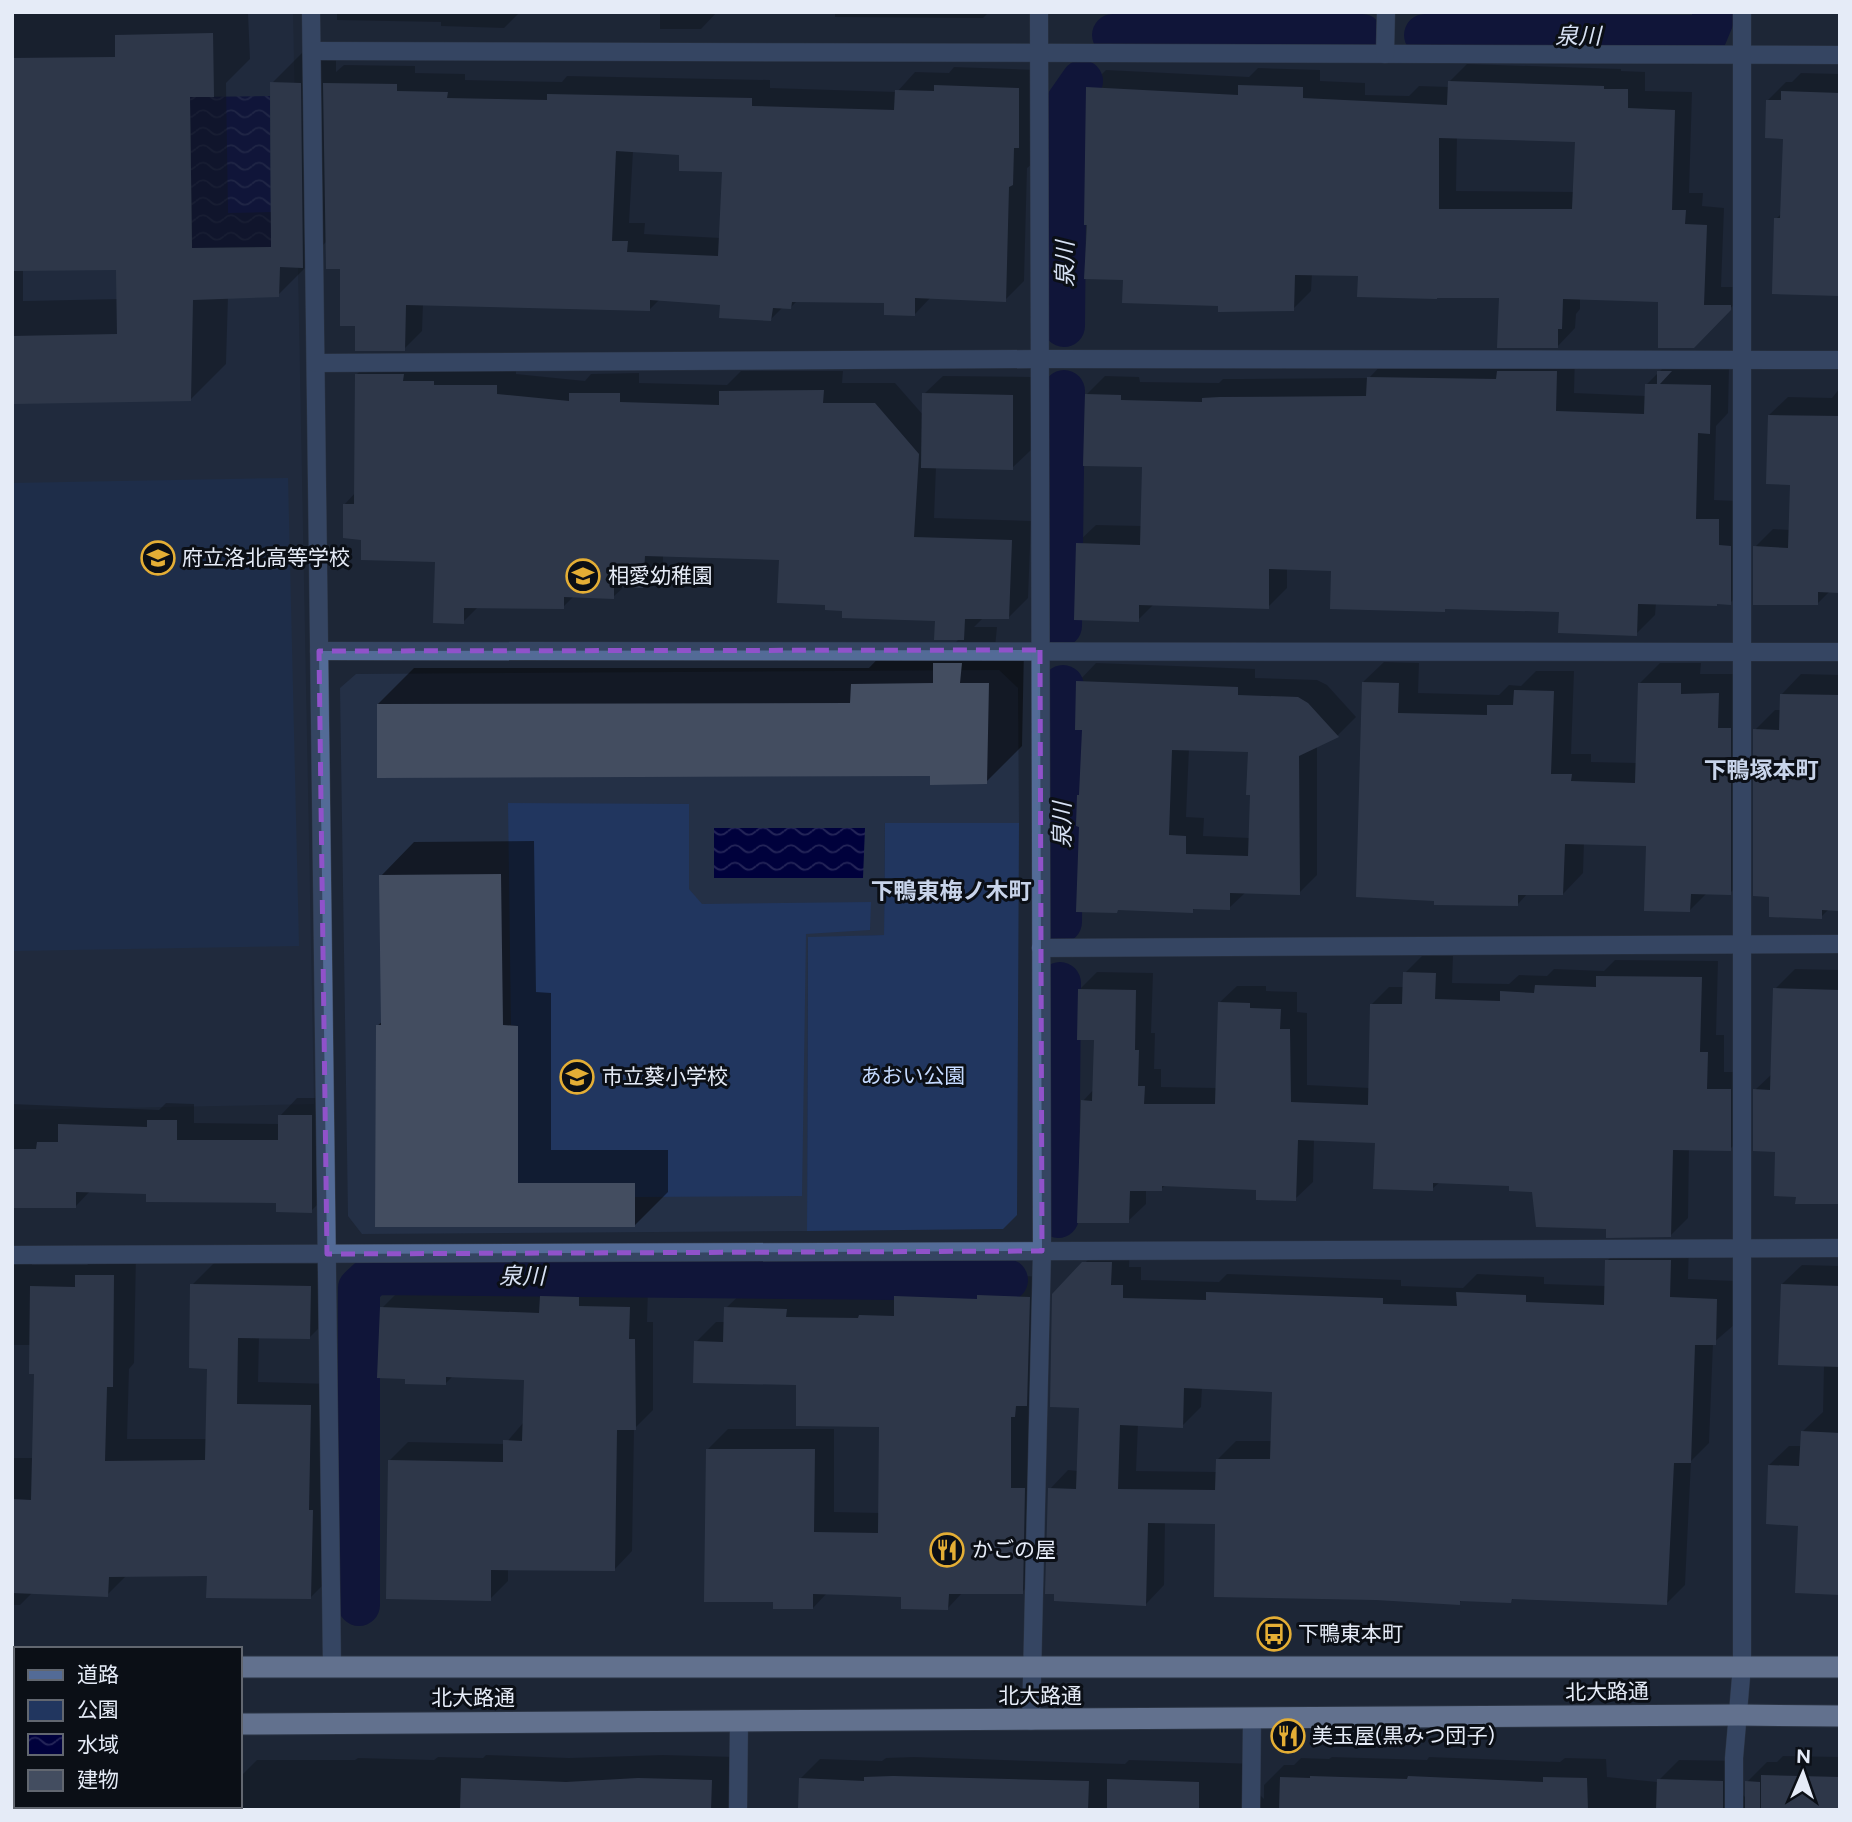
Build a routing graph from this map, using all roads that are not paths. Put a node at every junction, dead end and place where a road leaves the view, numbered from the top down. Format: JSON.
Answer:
{"nodes":[{"id":1,"x":312,"y":12,"type":"edge"},
{"id":2,"x":1039,"y":12,"type":"edge"},
{"id":3,"x":1386,"y":12,"type":"edge"},
{"id":4,"x":1742,"y":12,"type":"edge"},
{"id":5,"x":312,"y":51,"type":"junction"},
{"id":6,"x":1039,"y":54,"type":"junction"},
{"id":7,"x":1385,"y":54,"type":"junction"},
{"id":8,"x":1742,"y":55,"type":"junction"},
{"id":9,"x":1840,"y":55,"type":"edge"},
{"id":10,"x":1040,"y":359,"type":"junction"},
{"id":11,"x":1742,"y":360,"type":"junction"},
{"id":12,"x":1840,"y":360,"type":"edge"},
{"id":13,"x":316,"y":363,"type":"junction"},
{"id":14,"x":319,"y":650,"type":"junction"},
{"id":15,"x":1040,"y":650,"type":"junction"},
{"id":16,"x":1840,"y":652,"type":"edge"},
{"id":17,"x":1742,"y":653,"type":"junction"},
{"id":18,"x":1742,"y":944,"type":"junction"},
{"id":19,"x":1840,"y":944,"type":"edge"},
{"id":20,"x":1041,"y":948,"type":"junction"},
{"id":21,"x":1742,"y":1248,"type":"junction"},
{"id":22,"x":1840,"y":1248,"type":"edge"},
{"id":23,"x":1042,"y":1251,"type":"junction"},
{"id":24,"x":327,"y":1254,"type":"junction"},
{"id":25,"x":12,"y":1255,"type":"edge"},
{"id":26,"x":1033,"y":1666,"type":"junction"},
{"id":27,"x":242,"y":1667,"type":"edge"},
{"id":28,"x":332,"y":1667,"type":"junction"},
{"id":29,"x":1742,"y":1667,"type":"junction"},
{"id":30,"x":1840,"y":1667,"type":"edge"},
{"id":31,"x":1738,"y":1715,"type":"junction"},
{"id":32,"x":1840,"y":1716,"type":"edge"},
{"id":33,"x":1252,"y":1719,"type":"junction"},
{"id":34,"x":739,"y":1721,"type":"junction"},
{"id":35,"x":1031,"y":1721,"type":"junction"},
{"id":36,"x":242,"y":1724,"type":"edge"},
{"id":37,"x":738,"y":1810,"type":"edge"},
{"id":38,"x":1251,"y":1810,"type":"edge"},
{"id":39,"x":1734,"y":1810,"type":"edge"}],
"edges":[{"from":1,"to":5,"type":"street"},
{"from":2,"to":6,"type":"street"},
{"from":3,"to":7,"type":"street"},
{"from":4,"to":8,"type":"street"},
{"from":5,"to":6,"type":"street"},
{"from":5,"to":13,"type":"street"},
{"from":6,"to":7,"type":"street"},
{"from":6,"to":10,"type":"street"},
{"from":7,"to":8,"type":"street"},
{"from":8,"to":9,"type":"street"},
{"from":8,"to":11,"type":"street"},
{"from":10,"to":11,"type":"street"},
{"from":10,"to":13,"type":"street"},
{"from":10,"to":15,"type":"street"},
{"from":11,"to":12,"type":"street"},
{"from":11,"to":17,"type":"street"},
{"from":13,"to":14,"type":"street"},
{"from":14,"to":15,"type":"street"},
{"from":14,"to":24,"type":"street"},
{"from":15,"to":17,"type":"street"},
{"from":15,"to":20,"type":"street"},
{"from":16,"to":17,"type":"street"},
{"from":17,"to":18,"type":"street"},
{"from":18,"to":19,"type":"street"},
{"from":18,"to":20,"type":"street"},
{"from":18,"to":21,"type":"street"},
{"from":20,"to":23,"type":"street"},
{"from":21,"to":22,"type":"street"},
{"from":21,"to":23,"type":"street"},
{"from":21,"to":29,"type":"street"},
{"from":23,"to":24,"type":"street"},
{"from":23,"to":26,"type":"street"},
{"from":24,"to":25,"type":"street"},
{"from":24,"to":28,"type":"street"},
{"from":26,"to":28,"type":"highway","name":"北大路通"},
{"from":26,"to":29,"type":"highway","name":"北大路通"},
{"from":26,"to":35,"type":"street"},
{"from":27,"to":28,"type":"highway","name":"北大路通"},
{"from":29,"to":30,"type":"highway","name":"北大路通"},
{"from":29,"to":31,"type":"street"},
{"from":31,"to":32,"type":"highway","name":"北大路通"},
{"from":31,"to":33,"type":"highway","name":"北大路通"},
{"from":31,"to":39,"type":"street"},
{"from":33,"to":35,"type":"highway","name":"北大路通"},
{"from":33,"to":38,"type":"street"},
{"from":34,"to":35,"type":"highway","name":"北大路通"},
{"from":34,"to":36,"type":"highway","name":"北大路通"},
{"from":34,"to":37,"type":"street"}]}
